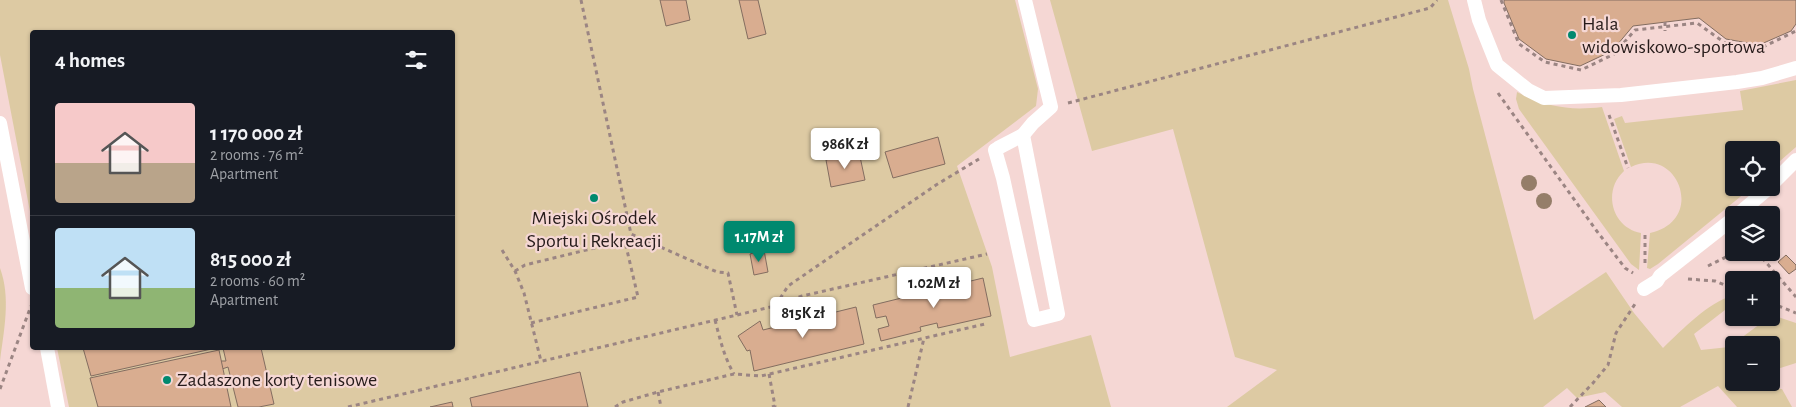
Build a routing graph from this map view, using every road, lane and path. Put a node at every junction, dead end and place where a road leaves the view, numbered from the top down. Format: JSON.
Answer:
{"nodes":[{"id":1,"x":582,"y":0,"type":"edge"},
{"id":2,"x":1025,"y":0,"type":"edge"},
{"id":3,"x":1437,"y":0,"type":"edge"},
{"id":4,"x":1474,"y":0,"type":"edge"},
{"id":5,"x":1501,"y":0,"type":"edge"},
{"id":6,"x":1665,"y":24,"type":"junction"},
{"id":7,"x":1666,"y":31,"type":"dead end"},
{"id":8,"x":1796,"y":31,"type":"edge"},
{"id":9,"x":1796,"y":68,"type":"edge"},
{"id":10,"x":1493,"y":86,"type":"dead end"},
{"id":11,"x":1602,"y":96,"type":"junction"},
{"id":12,"x":1051,"y":108,"type":"junction"},
{"id":13,"x":0,"y":123,"type":"edge"},
{"id":14,"x":1023,"y":135,"type":"junction"},
{"id":15,"x":996,"y":149,"type":"junction"},
{"id":16,"x":1796,"y":160,"type":"edge"},
{"id":17,"x":1628,"y":168,"type":"dead end"},
{"id":18,"x":1780,"y":176,"type":"edge"},
{"id":19,"x":1759,"y":196,"type":"edge"},
{"id":20,"x":1747,"y":206,"type":"edge"},
{"id":21,"x":1725,"y":225,"type":"edge"},
{"id":22,"x":631,"y":234,"type":"junction"},
{"id":23,"x":626,"y":246,"type":"junction"},
{"id":24,"x":502,"y":250,"type":"dead end"},
{"id":25,"x":987,"y":254,"type":"dead end"},
{"id":26,"x":1765,"y":261,"type":"edge"},
{"id":27,"x":1625,"y":268,"type":"dead end"},
{"id":28,"x":515,"y":271,"type":"junction"},
{"id":29,"x":30,"y":278,"type":"edge"},
{"id":30,"x":1682,"y":278,"type":"dead end"},
{"id":31,"x":1725,"y":285,"type":"edge"},
{"id":32,"x":1644,"y":290,"type":"joint"},
{"id":33,"x":1796,"y":297,"type":"edge"},
{"id":34,"x":775,"y":306,"type":"junction"},
{"id":35,"x":1780,"y":307,"type":"edge"},
{"id":36,"x":30,"y":308,"type":"edge"},
{"id":37,"x":1796,"y":313,"type":"edge"},
{"id":38,"x":737,"y":315,"type":"junction"},
{"id":39,"x":715,"y":320,"type":"junction"},
{"id":40,"x":531,"y":323,"type":"junction"},
{"id":41,"x":984,"y":324,"type":"dead end"},
{"id":42,"x":924,"y":338,"type":"junction"},
{"id":43,"x":47,"y":350,"type":"edge"},
{"id":44,"x":542,"y":361,"type":"junction"},
{"id":45,"x":734,"y":374,"type":"junction"},
{"id":46,"x":769,"y":374,"type":"junction"},
{"id":47,"x":0,"y":389,"type":"edge"},
{"id":48,"x":658,"y":392,"type":"junction"},
{"id":49,"x":58,"y":407,"type":"edge"},
{"id":50,"x":348,"y":407,"type":"edge"},
{"id":51,"x":615,"y":407,"type":"edge"},
{"id":52,"x":661,"y":407,"type":"edge"},
{"id":53,"x":772,"y":407,"type":"edge"},
{"id":54,"x":908,"y":407,"type":"edge"},
{"id":55,"x":1570,"y":407,"type":"edge"}],
"edges":[{"from":1,"to":22,"type":"path"},
{"from":2,"to":12,"type":"lane"},
{"from":3,"to":12,"type":"path"},
{"from":4,"to":11,"type":"lane"},
{"from":5,"to":6,"type":"path"},
{"from":6,"to":7,"type":"path"},
{"from":6,"to":8,"type":"path"},
{"from":9,"to":11,"type":"lane"},
{"from":10,"to":27,"type":"path"},
{"from":11,"to":17,"type":"path"},
{"from":12,"to":14,"type":"lane"},
{"from":13,"to":29,"type":"lane"},
{"from":14,"to":15,"type":"lane"},
{"from":14,"to":15,"type":"lane"},
{"from":15,"to":34,"type":"path"},
{"from":16,"to":18,"type":"lane"},
{"from":19,"to":20,"type":"lane"},
{"from":21,"to":32,"type":"lane"},
{"from":22,"to":23,"type":"path"},
{"from":22,"to":38,"type":"path"},
{"from":23,"to":28,"type":"path"},
{"from":23,"to":40,"type":"path"},
{"from":24,"to":28,"type":"path"},
{"from":25,"to":34,"type":"path"},
{"from":26,"to":33,"type":"path"},
{"from":28,"to":40,"type":"path"},
{"from":30,"to":31,"type":"path"},
{"from":32,"to":55,"type":"path"},
{"from":34,"to":38,"type":"path"},
{"from":35,"to":37,"type":"path"},
{"from":36,"to":47,"type":"path"},
{"from":38,"to":39,"type":"path"},
{"from":39,"to":44,"type":"path"},
{"from":39,"to":45,"type":"path"},
{"from":40,"to":44,"type":"path"},
{"from":41,"to":42,"type":"path"},
{"from":42,"to":46,"type":"path"},
{"from":42,"to":54,"type":"path"},
{"from":43,"to":49,"type":"lane"},
{"from":44,"to":50,"type":"path"},
{"from":45,"to":46,"type":"path"},
{"from":45,"to":48,"type":"path"},
{"from":46,"to":53,"type":"path"},
{"from":48,"to":51,"type":"path"},
{"from":48,"to":52,"type":"path"}]}
